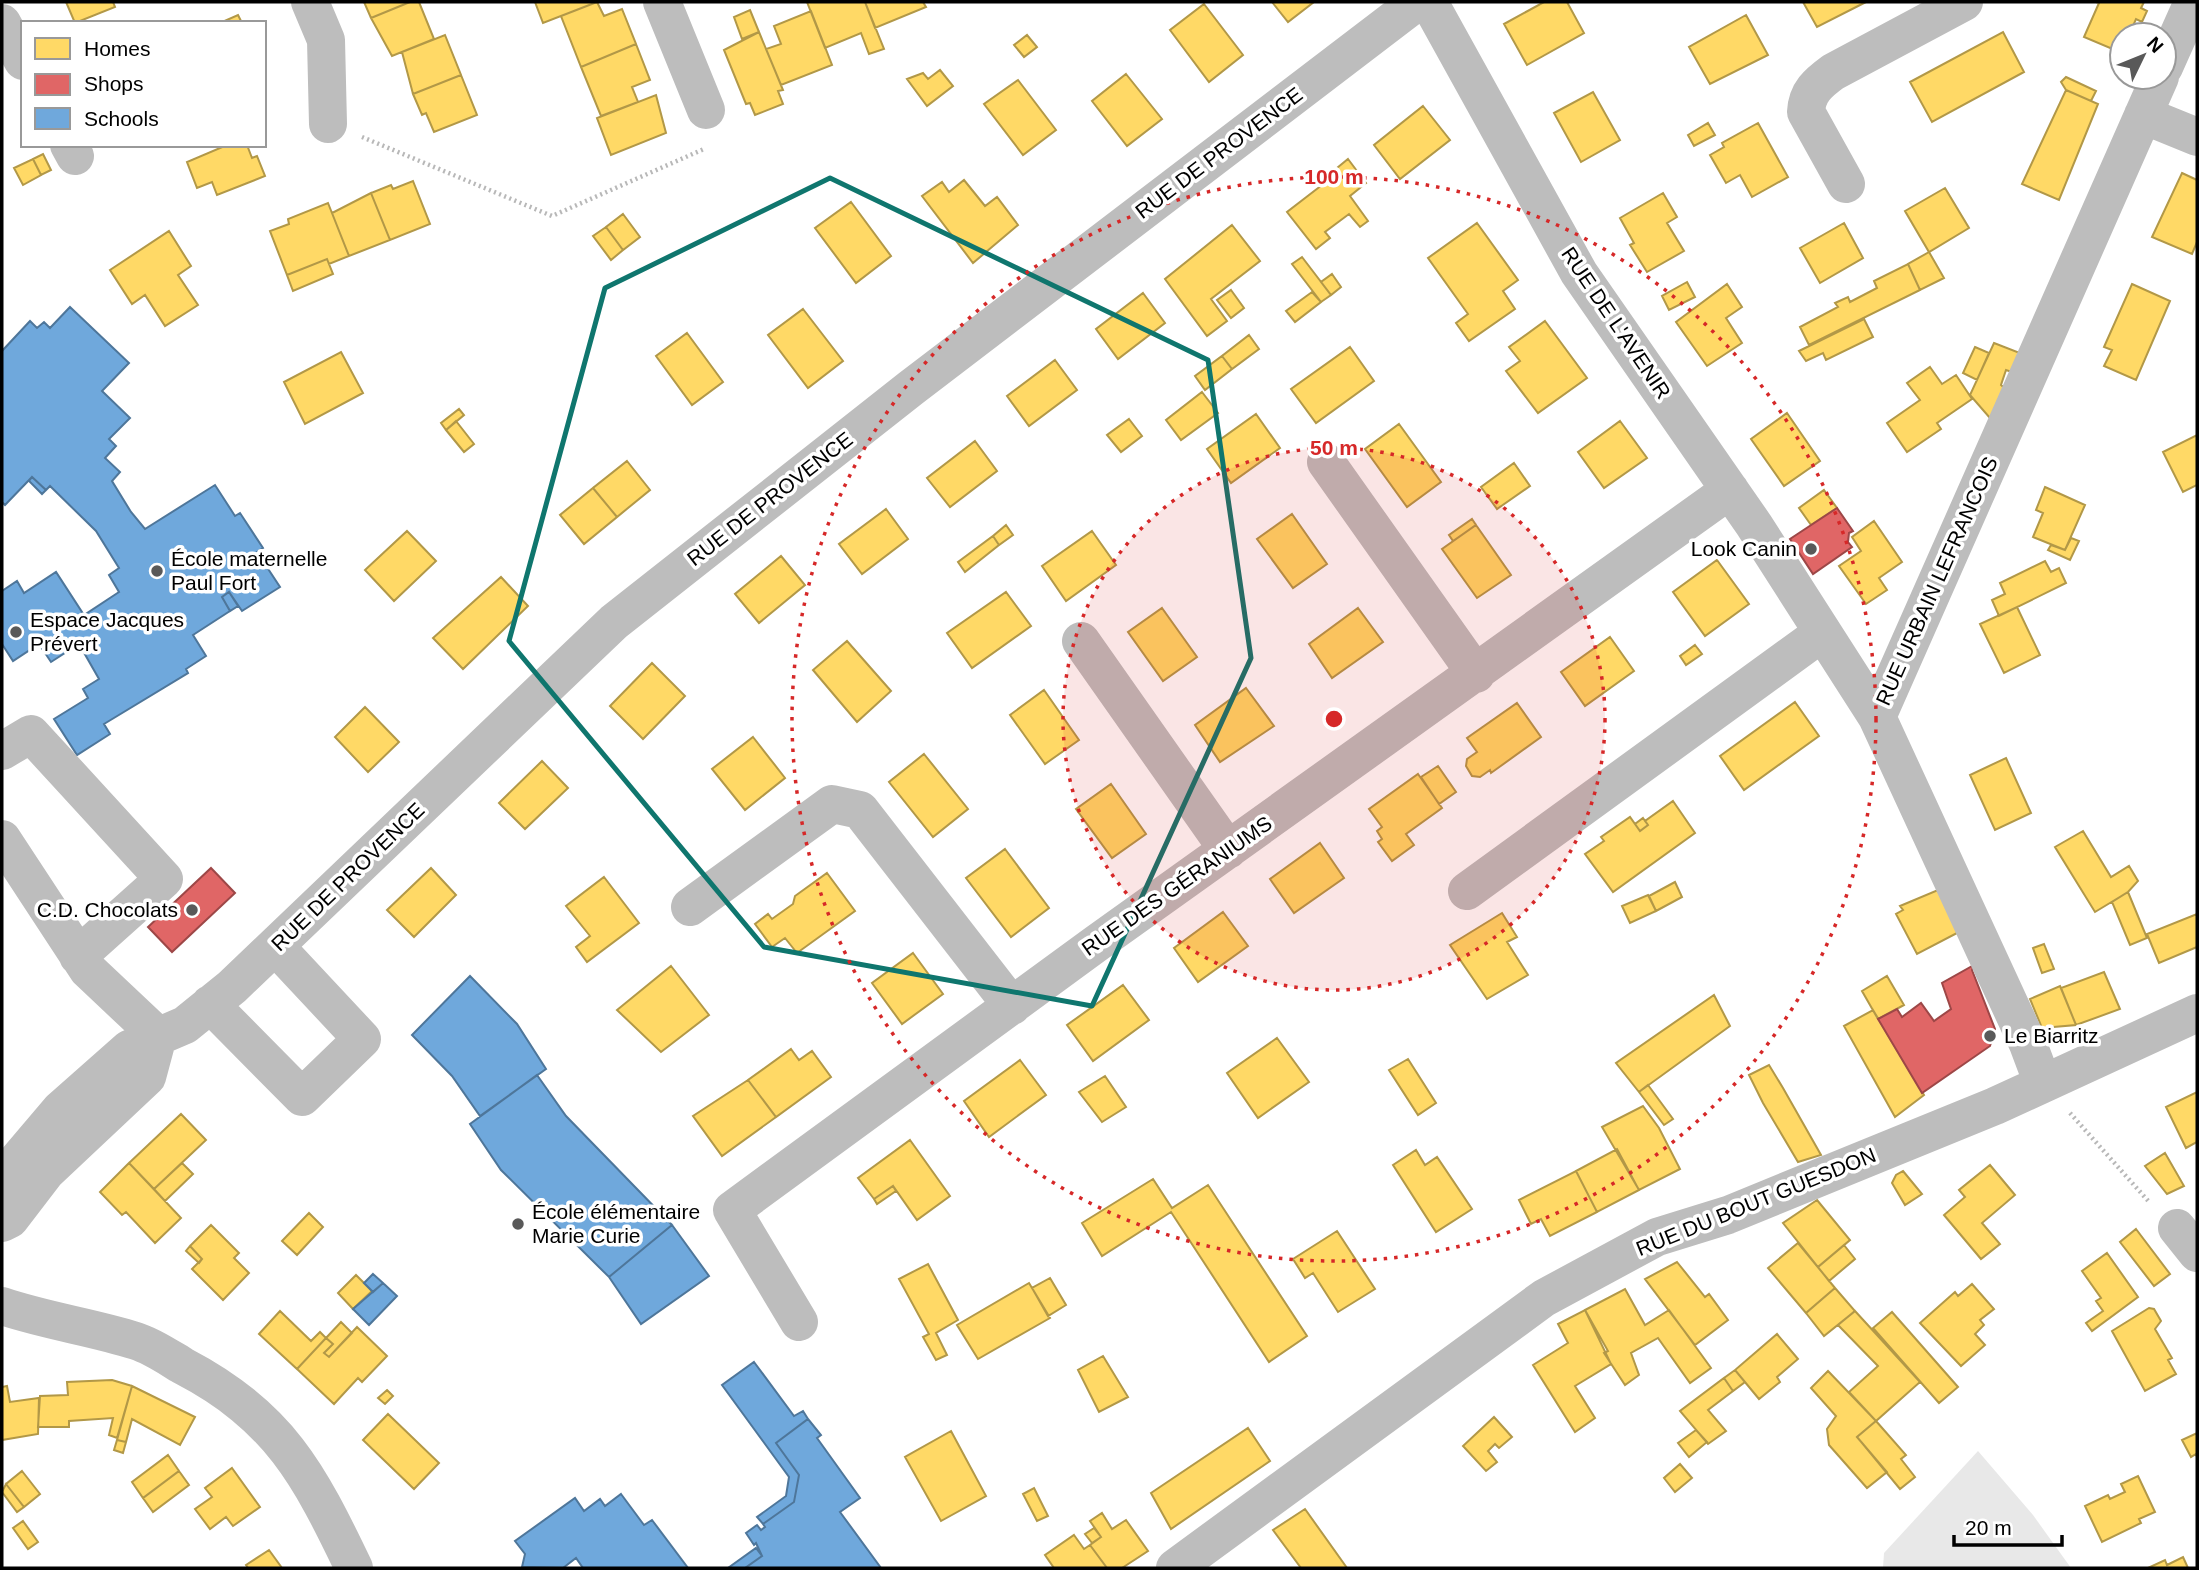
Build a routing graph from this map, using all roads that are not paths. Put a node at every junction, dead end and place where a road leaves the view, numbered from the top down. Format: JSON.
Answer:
{"nodes":[{"id":1,"x":310,"y":2,"type":"edge"},
{"id":2,"x":662,"y":2,"type":"edge"},
{"id":3,"x":1417,"y":2,"type":"edge"},
{"id":4,"x":1429,"y":2,"type":"edge"},
{"id":5,"x":1964,"y":2,"type":"edge"},
{"id":6,"x":2193,"y":2,"type":"edge"},
{"id":7,"x":2,"y":23,"type":"edge"},
{"id":8,"x":2178,"y":36,"type":"edge"},
{"id":9,"x":21,"y":57,"type":"edge"},
{"id":10,"x":2154,"y":91,"type":"edge"},
{"id":11,"x":706,"y":110,"type":"road end"},
{"id":12,"x":2143,"y":115,"type":"junction"},
{"id":13,"x":328,"y":124,"type":"road end"},
{"id":14,"x":2197,"y":137,"type":"edge"},
{"id":15,"x":1846,"y":184,"type":"dead end"},
{"id":16,"x":1326,"y":463,"type":"dead end"},
{"id":17,"x":1730,"y":490,"type":"junction"},
{"id":18,"x":1822,"y":633,"type":"junction"},
{"id":19,"x":1081,"y":641,"type":"dead end"},
{"id":20,"x":1476,"y":674,"type":"junction"},
{"id":21,"x":1877,"y":717,"type":"junction"},
{"id":22,"x":2,"y":751,"type":"edge"},
{"id":23,"x":2,"y":839,"type":"edge"},
{"id":24,"x":1228,"y":850,"type":"junction"},
{"id":25,"x":16,"y":885,"type":"edge"},
{"id":26,"x":1467,"y":891,"type":"dead end"},
{"id":27,"x":690,"y":907,"type":"dead end"},
{"id":28,"x":275,"y":947,"type":"junction"},
{"id":29,"x":78,"y":956,"type":"junction"},
{"id":30,"x":210,"y":1004,"type":"junction"},
{"id":31,"x":1012,"y":1006,"type":"junction"},
{"id":32,"x":2197,"y":1013,"type":"edge"},
{"id":33,"x":158,"y":1036,"type":"junction"},
{"id":34,"x":2043,"y":1084,"type":"junction"},
{"id":35,"x":2,"y":1183,"type":"edge"},
{"id":36,"x":2,"y":1223,"type":"edge"},
{"id":37,"x":2,"y":1307,"type":"edge"},
{"id":38,"x":800,"y":1322,"type":"dead end"},
{"id":39,"x":354,"y":1568,"type":"edge"},
{"id":40,"x":1175,"y":1568,"type":"edge"}],
"edges":[{"from":1,"to":13,"type":"street"},
{"from":2,"to":11,"type":"street"},
{"from":3,"to":28,"type":"street","name":"RUE DE PROVENCE"},
{"from":4,"to":17,"type":"street","name":"RUE DE L'AVENIR"},
{"from":5,"to":15,"type":"street"},
{"from":6,"to":8,"type":"street"},
{"from":7,"to":9,"type":"street"},
{"from":10,"to":12,"type":"street","name":"RUE URBAIN LEFRANCOIS"},
{"from":12,"to":14,"type":"street"},
{"from":12,"to":21,"type":"street","name":"RUE URBAIN LEFRANCOIS"},
{"from":16,"to":20,"type":"street"},
{"from":17,"to":18,"type":"street","name":"RUE DE L'AVENIR"},
{"from":17,"to":20,"type":"street","name":"RUE DES GÉRANIUMS"},
{"from":18,"to":21,"type":"street","name":"RUE DE L'AVENIR"},
{"from":18,"to":26,"type":"street"},
{"from":19,"to":24,"type":"street"},
{"from":20,"to":24,"type":"street","name":"RUE DES GÉRANIUMS"},
{"from":21,"to":34,"type":"street","name":"RUE URBAIN LEFRANCOIS"},
{"from":22,"to":29,"type":"street"},
{"from":23,"to":25,"type":"street"},
{"from":24,"to":31,"type":"street","name":"RUE DES GÉRANIUMS"},
{"from":25,"to":29,"type":"street"},
{"from":27,"to":31,"type":"street"},
{"from":28,"to":30,"type":"street","name":"RUE DE PROVENCE"},
{"from":28,"to":30,"type":"street"},
{"from":29,"to":33,"type":"street"},
{"from":30,"to":33,"type":"street","name":"RUE DE PROVENCE"},
{"from":31,"to":38,"type":"street","name":"RUE DES GÉRANIUMS"},
{"from":32,"to":34,"type":"street","name":"RUE DU BOUT GUESDON"},
{"from":33,"to":35,"type":"street","name":"RUE DE PROVENCE"},
{"from":33,"to":36,"type":"street"},
{"from":34,"to":40,"type":"street","name":"RUE DU BOUT GUESDON"},
{"from":37,"to":39,"type":"street"}]}
